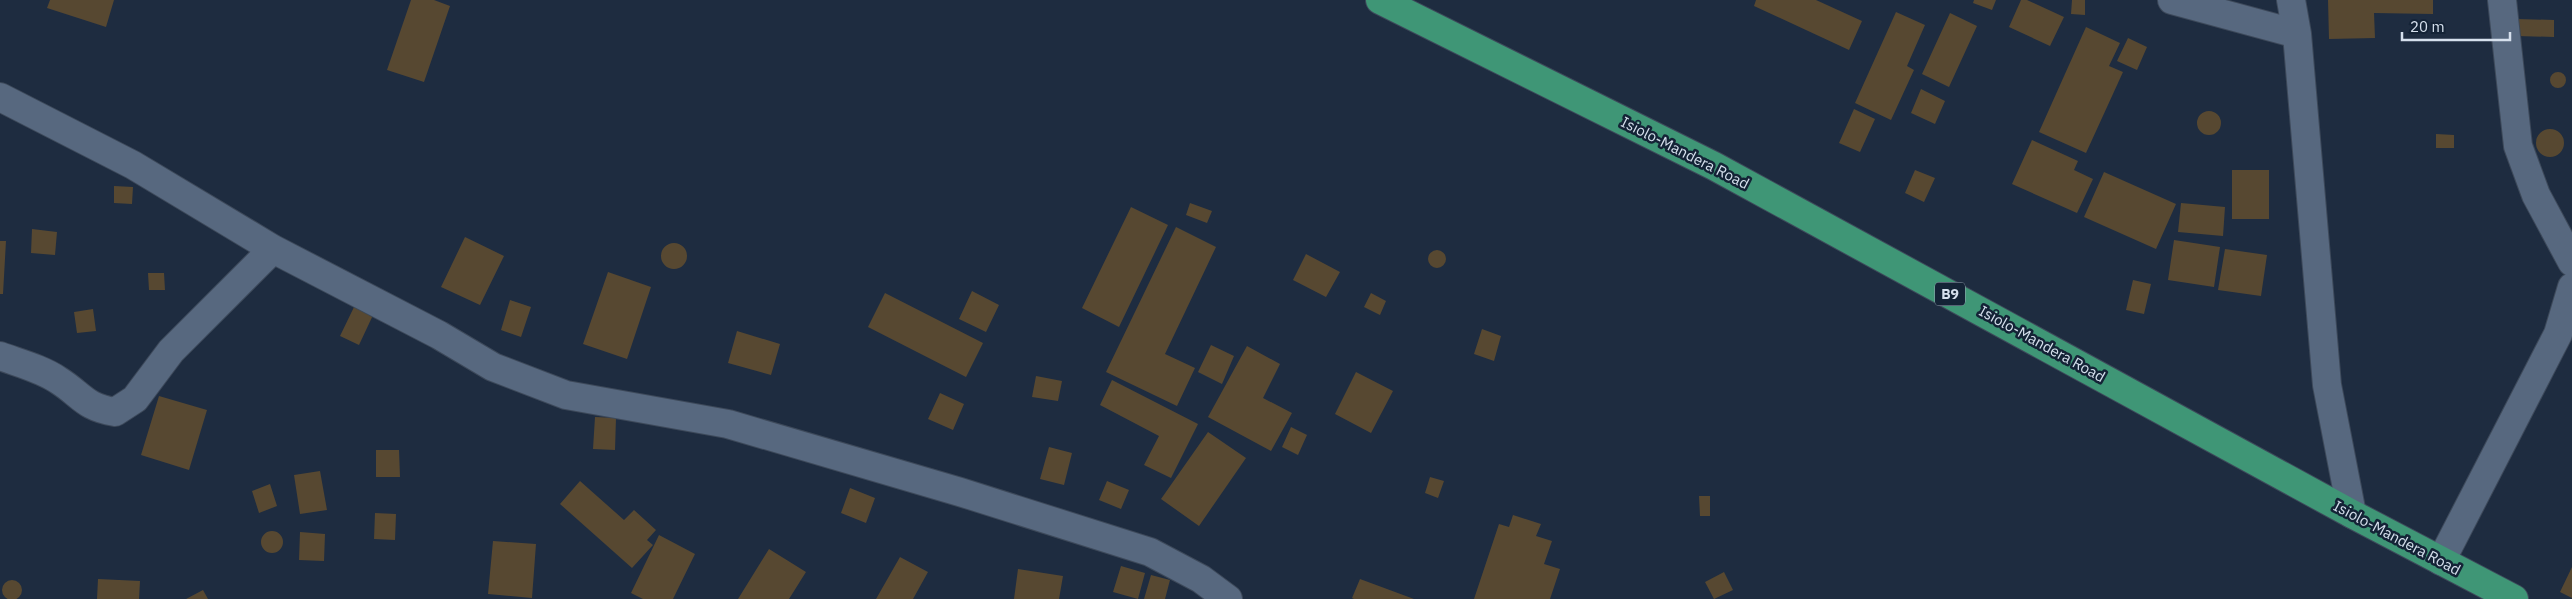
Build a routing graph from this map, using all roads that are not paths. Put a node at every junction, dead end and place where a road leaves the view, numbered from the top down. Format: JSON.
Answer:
{"nodes":[{"id":1,"x":1380,"y":0,"type":"edge"},
{"id":2,"x":2172,"y":0,"type":"edge"},
{"id":3,"x":2291,"y":0,"type":"edge"},
{"id":4,"x":2502,"y":0,"type":"edge"},
{"id":5,"x":2297,"y":34,"type":"junction"},
{"id":6,"x":0,"y":97,"type":"edge"},
{"id":7,"x":272,"y":249,"type":"junction"},
{"id":8,"x":2572,"y":262,"type":"edge"},
{"id":9,"x":2572,"y":286,"type":"edge"},
{"id":10,"x":0,"y":356,"type":"edge"},
{"id":11,"x":2352,"y":514,"type":"junction"},
{"id":12,"x":2441,"y":561,"type":"junction"},
{"id":13,"x":1228,"y":599,"type":"edge"},
{"id":14,"x":2514,"y":599,"type":"edge"}],
"edges":[{"from":1,"to":11,"type":"highway","name":"Isiolo-Mandera Road","number":"B9"},
{"from":2,"to":5,"type":"street"},
{"from":3,"to":5,"type":"street"},
{"from":4,"to":8,"type":"street"},
{"from":5,"to":11,"type":"street"},
{"from":6,"to":7,"type":"street"},
{"from":7,"to":10,"type":"street"},
{"from":7,"to":13,"type":"street"},
{"from":9,"to":12,"type":"street"},
{"from":11,"to":12,"type":"highway","name":"Isiolo-Mandera Road","number":"B9"},
{"from":12,"to":14,"type":"highway","name":"Isiolo-Mandera Road","number":"B9"}]}
